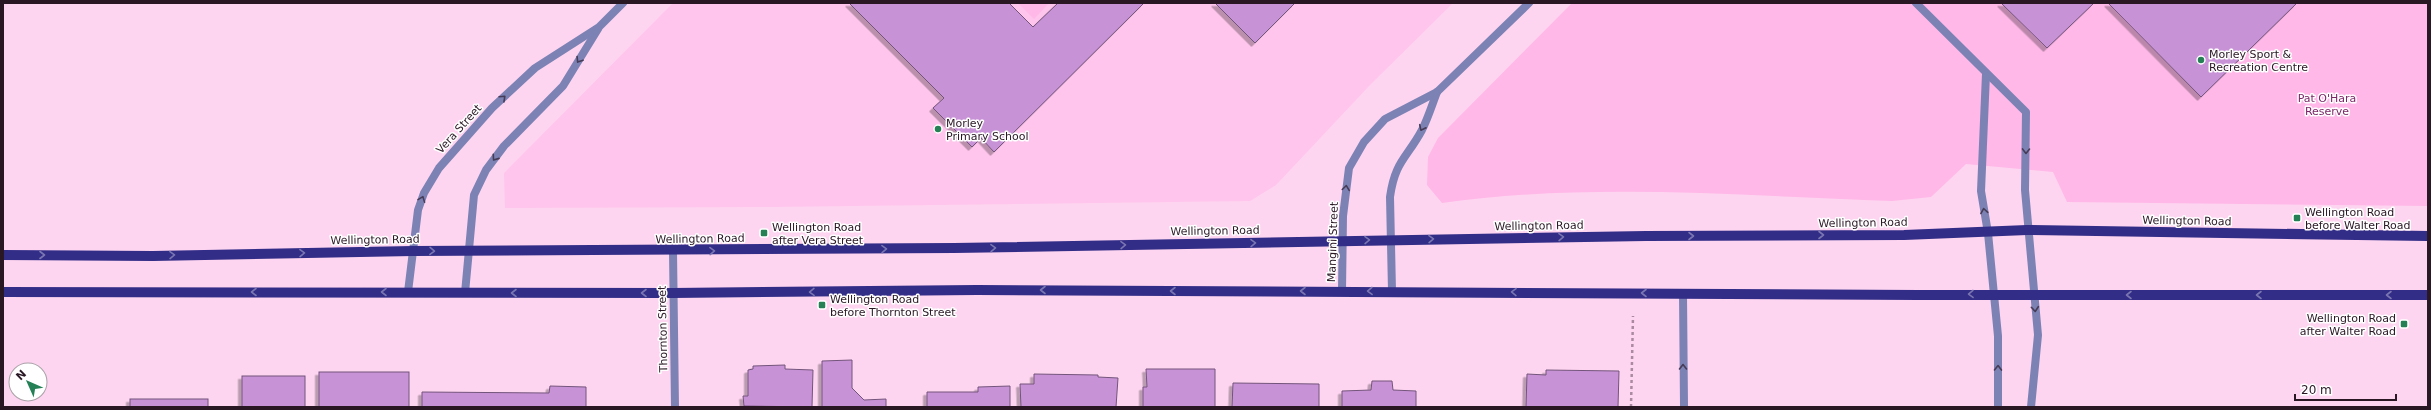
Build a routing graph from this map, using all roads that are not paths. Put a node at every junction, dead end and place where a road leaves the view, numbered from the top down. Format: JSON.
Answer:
{"nodes":[{"id":1,"x":623,"y":3,"type":"edge"},
{"id":2,"x":1529,"y":3,"type":"edge"},
{"id":3,"x":1916,"y":3,"type":"edge"},
{"id":4,"x":599,"y":27,"type":"junction"},
{"id":5,"x":1986,"y":74,"type":"junction"},
{"id":6,"x":1437,"y":92,"type":"junction"},
{"id":7,"x":2027,"y":230,"type":"junction"},
{"id":8,"x":1988,"y":233,"type":"junction"},
{"id":9,"x":2428,"y":236,"type":"edge"},
{"id":10,"x":1342,"y":240,"type":"junction"},
{"id":11,"x":1392,"y":240,"type":"junction"},
{"id":12,"x":413,"y":251,"type":"junction"},
{"id":13,"x":674,"y":251,"type":"junction"},
{"id":14,"x":467,"y":252,"type":"junction"},
{"id":15,"x":3,"y":255,"type":"edge"},
{"id":16,"x":1342,"y":291,"type":"junction"},
{"id":17,"x":1392,"y":291,"type":"junction"},
{"id":18,"x":3,"y":292,"type":"edge"},
{"id":19,"x":408,"y":292,"type":"junction"},
{"id":20,"x":672,"y":293,"type":"junction"},
{"id":21,"x":466,"y":294,"type":"junction"},
{"id":22,"x":1683,"y":294,"type":"junction"},
{"id":23,"x":1993,"y":294,"type":"junction"},
{"id":24,"x":2034,"y":294,"type":"junction"},
{"id":25,"x":2428,"y":295,"type":"edge"},
{"id":26,"x":1684,"y":406,"type":"dead end"},
{"id":27,"x":675,"y":407,"type":"edge"},
{"id":28,"x":1998,"y":407,"type":"edge"},
{"id":29,"x":2031,"y":407,"type":"edge"}],
"edges":[{"from":1,"to":4,"type":"street","name":"Vera Street"},
{"from":2,"to":6,"type":"street","name":"Mangini Street"},
{"from":3,"to":5,"type":"street"},
{"from":12,"to":4,"type":"street","name":"Vera Street","one_way":true},
{"from":4,"to":14,"type":"street","name":"Vera Street","one_way":true},
{"from":5,"to":7,"type":"street","one_way":true},
{"from":8,"to":5,"type":"street","one_way":true},
{"from":10,"to":6,"type":"street","name":"Mangini Street","one_way":true},
{"from":6,"to":11,"type":"street","name":"Mangini Street","one_way":true},
{"from":7,"to":8,"type":"main road","name":"Wellington Road"},
{"from":7,"to":9,"type":"main road","name":"Wellington Road"},
{"from":7,"to":24,"type":"street"},
{"from":11,"to":8,"type":"main road","name":"Wellington Road","one_way":true},
{"from":8,"to":23,"type":"street"},
{"from":10,"to":11,"type":"main road","name":"Wellington Road","one_way":true},
{"from":13,"to":10,"type":"main road","name":"Wellington Road","one_way":true},
{"from":10,"to":16,"type":"street","name":"Mangini Street"},
{"from":11,"to":17,"type":"street","name":"Mangini Street"},
{"from":12,"to":14,"type":"main road","name":"Wellington Road","one_way":true},
{"from":15,"to":12,"type":"main road","name":"Wellington Road","one_way":true},
{"from":12,"to":19,"type":"street","name":"Vera Street"},
{"from":13,"to":14,"type":"main road","name":"Wellington Road"},
{"from":13,"to":20,"type":"street","name":"Thornton Street"},
{"from":14,"to":21,"type":"street","name":"Vera Street"},
{"from":17,"to":16,"type":"main road","one_way":true},
{"from":16,"to":20,"type":"main road","one_way":true},
{"from":22,"to":17,"type":"main road","one_way":true},
{"from":19,"to":18,"type":"main road","one_way":true},
{"from":19,"to":21,"type":"main road"},
{"from":20,"to":21,"type":"main road","one_way":true},
{"from":20,"to":27,"type":"street","name":"Thornton Street"},
{"from":23,"to":22,"type":"main road","one_way":true},
{"from":26,"to":22,"type":"street","one_way":true},
{"from":23,"to":24,"type":"main road"},
{"from":28,"to":23,"type":"street","one_way":true},
{"from":25,"to":24,"type":"main road","one_way":true},
{"from":24,"to":29,"type":"street","one_way":true}]}
